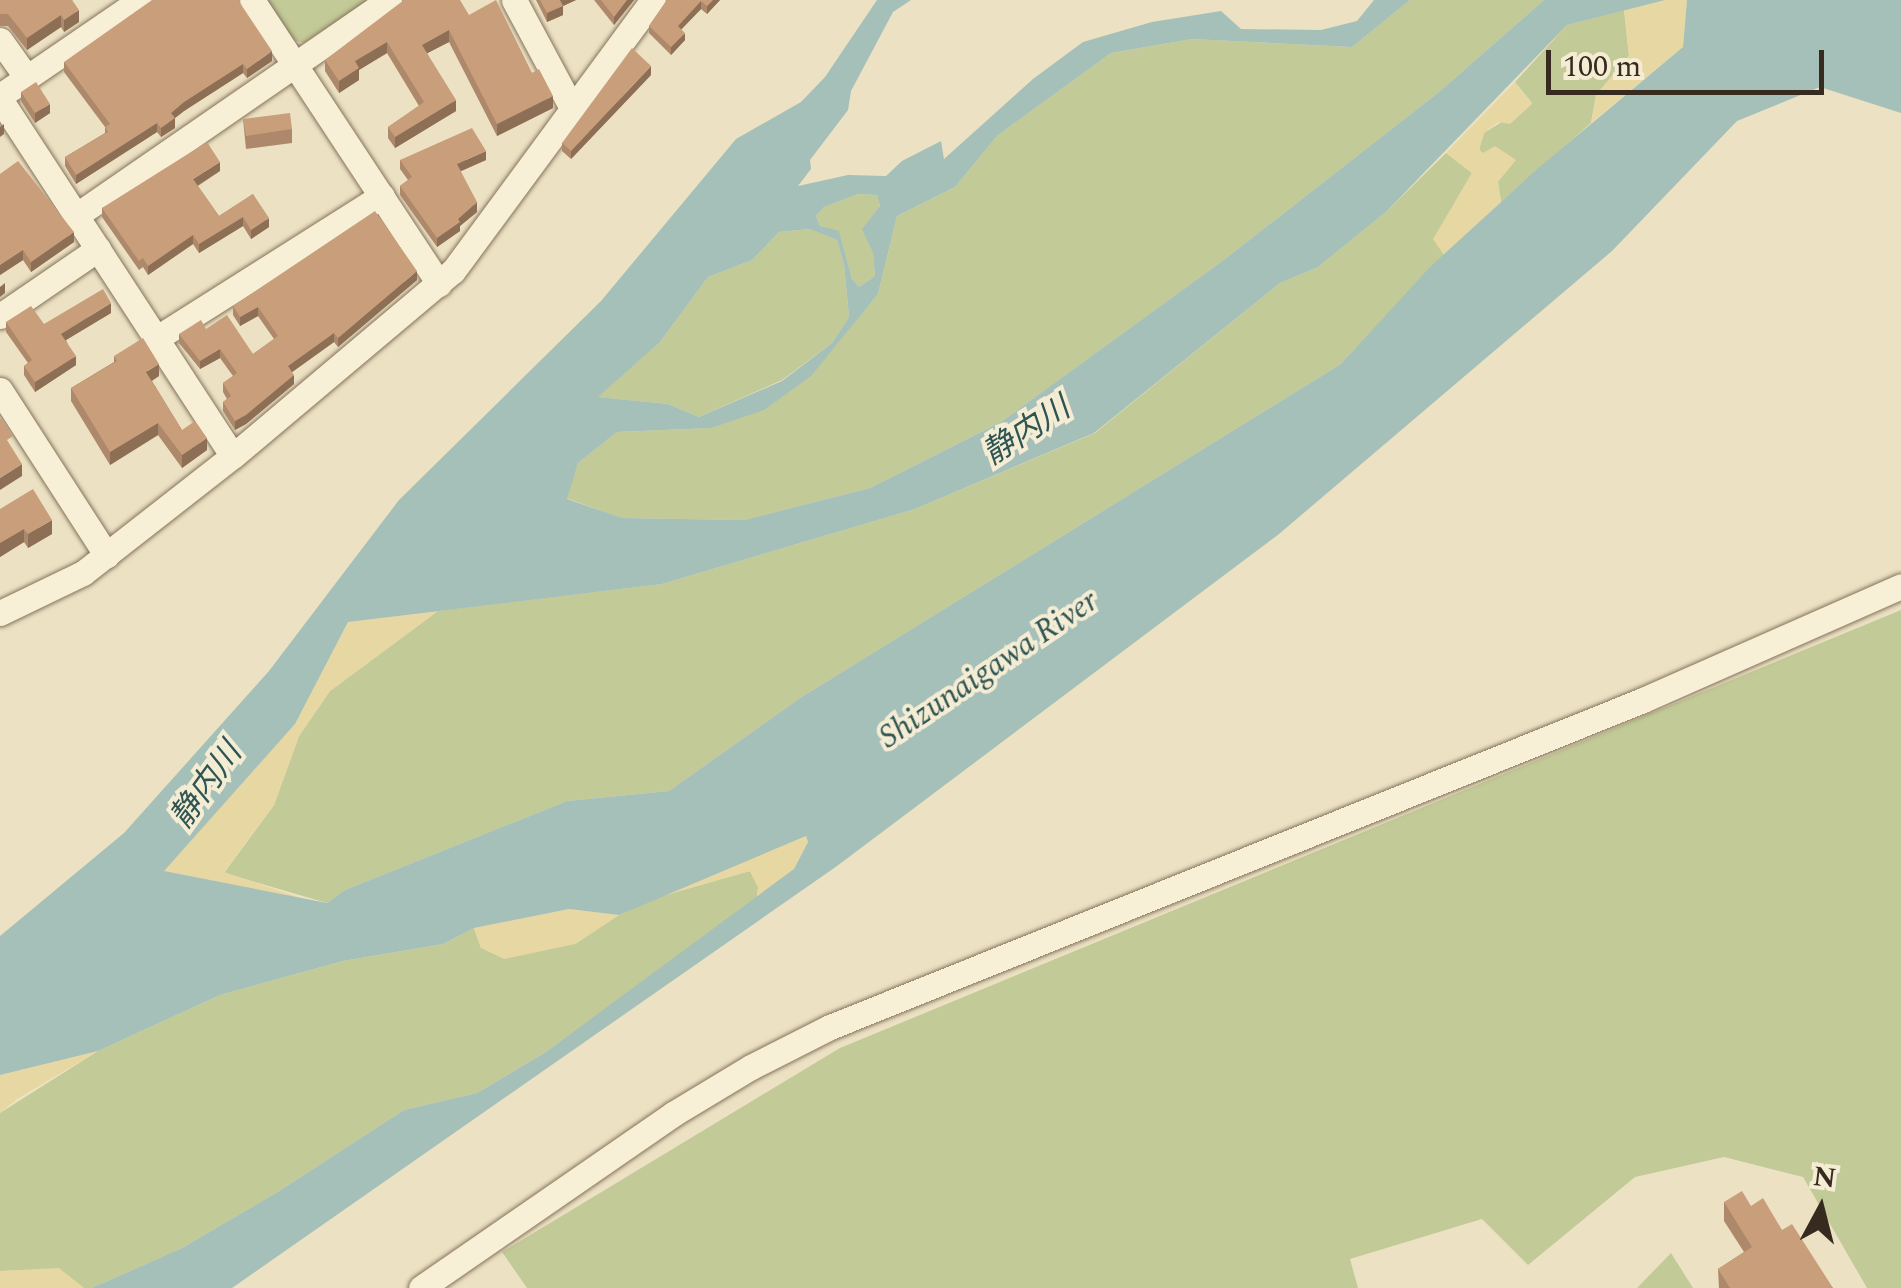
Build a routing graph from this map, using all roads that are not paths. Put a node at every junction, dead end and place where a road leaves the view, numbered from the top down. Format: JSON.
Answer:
{"nodes":[{"id":1,"x":140,"y":0,"type":"edge"},
{"id":2,"x":252,"y":0,"type":"edge"},
{"id":3,"x":390,"y":0,"type":"edge"},
{"id":4,"x":514,"y":0,"type":"edge"},
{"id":5,"x":653,"y":0,"type":"edge"},
{"id":6,"x":0,"y":40,"type":"edge"},
{"id":7,"x":296,"y":66,"type":"junction"},
{"id":8,"x":26,"y":78,"type":"junction"},
{"id":9,"x":0,"y":98,"type":"edge"},
{"id":10,"x":572,"y":108,"type":"junction"},
{"id":11,"x":382,"y":196,"type":"junction"},
{"id":12,"x":76,"y":215,"type":"junction"},
{"id":13,"x":98,"y":249,"type":"junction"},
{"id":14,"x":439,"y":284,"type":"junction"},
{"id":15,"x":0,"y":316,"type":"edge"},
{"id":16,"x":157,"y":338,"type":"junction"},
{"id":17,"x":0,"y":390,"type":"edge"},
{"id":18,"x":233,"y":456,"type":"junction"},
{"id":19,"x":107,"y":556,"type":"junction"},
{"id":20,"x":1901,"y":586,"type":"edge"},
{"id":21,"x":0,"y":612,"type":"edge"},
{"id":22,"x":421,"y":1288,"type":"edge"}],
"edges":[{"from":1,"to":8,"type":"street"},
{"from":2,"to":7,"type":"street"},
{"from":3,"to":7,"type":"street"},
{"from":4,"to":10,"type":"street"},
{"from":5,"to":10,"type":"street"},
{"from":6,"to":8,"type":"street"},
{"from":7,"to":11,"type":"street"},
{"from":7,"to":12,"type":"street"},
{"from":8,"to":9,"type":"street"},
{"from":9,"to":12,"type":"street"},
{"from":10,"to":14,"type":"street"},
{"from":11,"to":14,"type":"street"},
{"from":11,"to":16,"type":"street"},
{"from":12,"to":13,"type":"street"},
{"from":13,"to":15,"type":"street"},
{"from":13,"to":16,"type":"street"},
{"from":14,"to":18,"type":"street"},
{"from":16,"to":18,"type":"street"},
{"from":17,"to":19,"type":"street"},
{"from":18,"to":19,"type":"street"},
{"from":19,"to":21,"type":"street"},
{"from":20,"to":22,"type":"street"}]}
